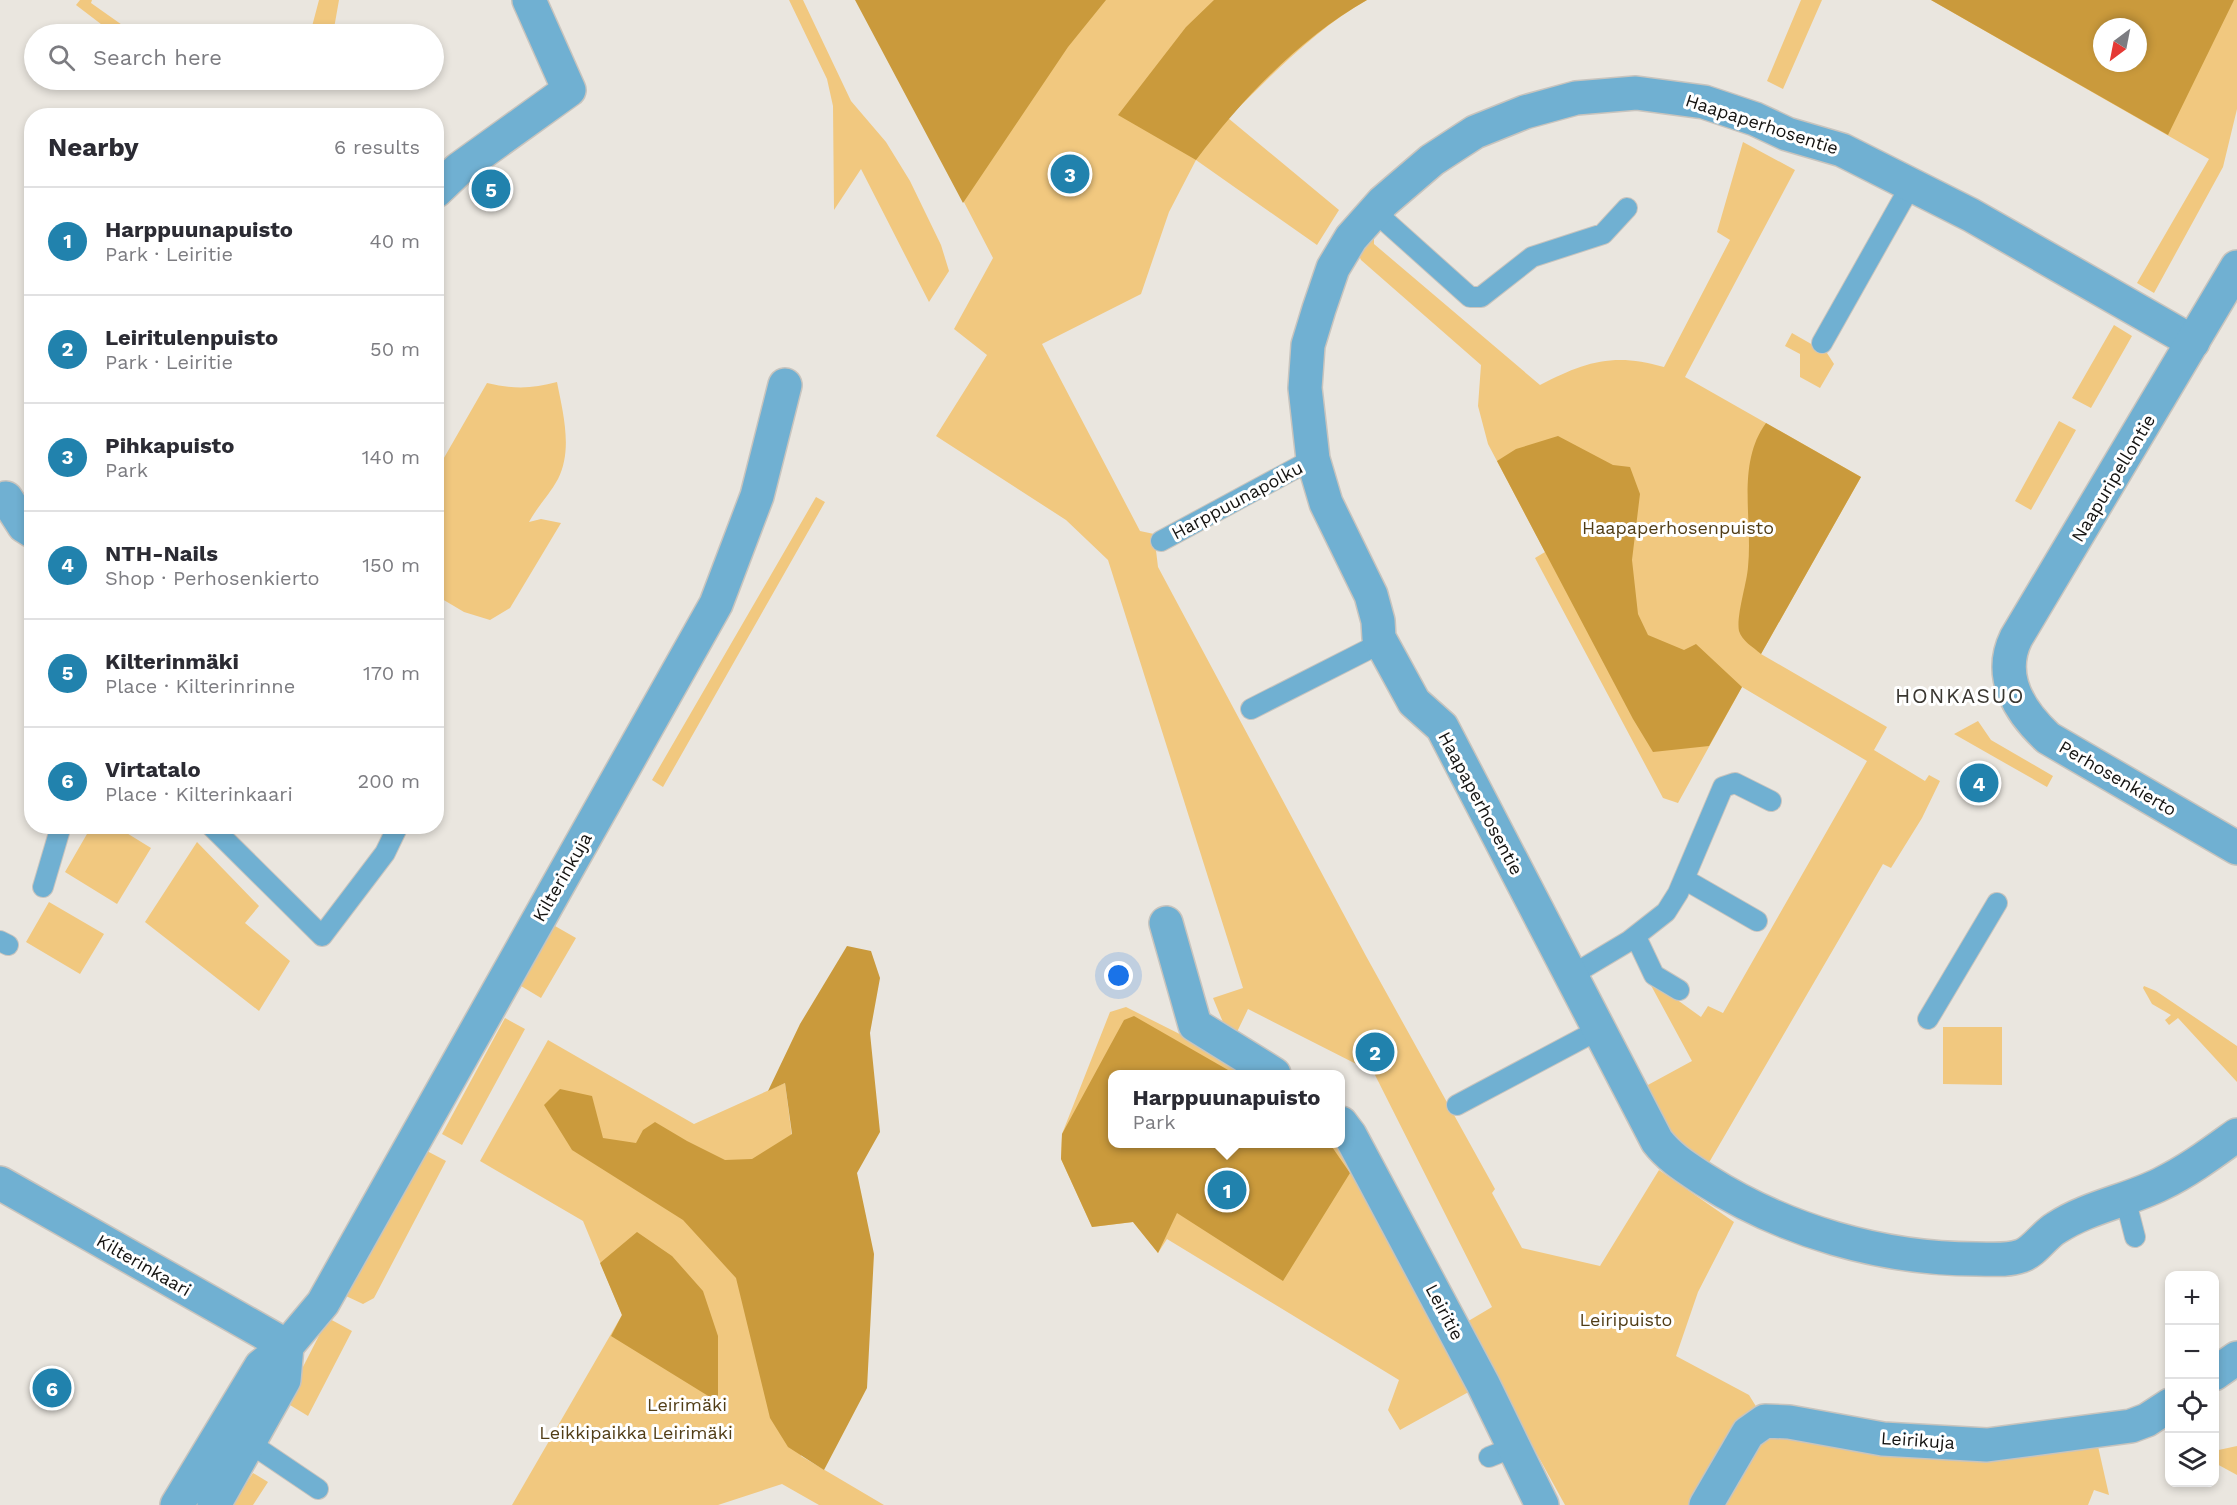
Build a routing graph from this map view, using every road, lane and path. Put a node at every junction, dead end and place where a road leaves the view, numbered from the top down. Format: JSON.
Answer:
{"nodes":[{"id":1,"x":541,"y":12,"type":"edge"},
{"id":2,"x":444,"y":183,"type":"edge"},
{"id":3,"x":1911,"y":185,"type":"junction"},
{"id":4,"x":1627,"y":208,"type":"dead end"},
{"id":5,"x":1374,"y":211,"type":"junction"},
{"id":6,"x":2233,"y":284,"type":"edge"},
{"id":7,"x":2193,"y":342,"type":"junction"},
{"id":8,"x":1822,"y":343,"type":"dead end"},
{"id":9,"x":785,"y":385,"type":"dead end"},
{"id":10,"x":1313,"y":459,"type":"junction"},
{"id":11,"x":12,"y":498,"type":"edge"},
{"id":12,"x":24,"y":526,"type":"edge"},
{"id":13,"x":1161,"y":541,"type":"dead end"},
{"id":14,"x":1381,"y":643,"type":"junction"},
{"id":15,"x":2013,"y":693,"type":"joint"},
{"id":16,"x":1251,"y":709,"type":"dead end"},
{"id":17,"x":1771,"y":801,"type":"dead end"},
{"id":18,"x":59,"y":834,"type":"edge"},
{"id":19,"x":219,"y":834,"type":"edge"},
{"id":20,"x":394,"y":834,"type":"edge"},
{"id":21,"x":2237,"y":848,"type":"edge"},
{"id":22,"x":1684,"y":879,"type":"junction"},
{"id":23,"x":43,"y":887,"type":"dead end"},
{"id":24,"x":1997,"y":903,"type":"dead end"},
{"id":25,"x":1757,"y":921,"type":"dead end"},
{"id":26,"x":1166,"y":923,"type":"dead end"},
{"id":27,"x":1636,"y":937,"type":"junction"},
{"id":28,"x":1572,"y":975,"type":"junction"},
{"id":29,"x":1679,"y":990,"type":"dead end"},
{"id":30,"x":1928,"y":1019,"type":"dead end"},
{"id":31,"x":1600,"y":1029,"type":"junction"},
{"id":32,"x":1268,"y":1070,"type":"edge"},
{"id":33,"x":1457,"y":1105,"type":"dead end"},
{"id":34,"x":1345,"y":1128,"type":"edge"},
{"id":35,"x":2237,"y":1135,"type":"edge"},
{"id":36,"x":0,"y":1183,"type":"edge"},
{"id":37,"x":2125,"y":1198,"type":"junction"},
{"id":38,"x":2136,"y":1237,"type":"dead end"},
{"id":39,"x":287,"y":1346,"type":"junction"},
{"id":40,"x":2237,"y":1358,"type":"edge"},
{"id":41,"x":2219,"y":1371,"type":"edge"},
{"id":42,"x":2165,"y":1408,"type":"edge"},
{"id":43,"x":237,"y":1435,"type":"junction"},
{"id":44,"x":318,"y":1489,"type":"dead end"},
{"id":45,"x":177,"y":1505,"type":"edge"},
{"id":46,"x":214,"y":1505,"type":"edge"},
{"id":47,"x":1542,"y":1505,"type":"edge"},
{"id":48,"x":1706,"y":1505,"type":"edge"}],
"edges":[{"from":1,"to":2,"type":"street"},
{"from":3,"to":5,"type":"street","name":"Haapaperhosentie"},
{"from":3,"to":7,"type":"street","name":"Haapaperhosentie"},
{"from":3,"to":8,"type":"lane"},
{"from":4,"to":5,"type":"lane"},
{"from":5,"to":10,"type":"street","name":"Haapaperhosentie"},
{"from":6,"to":7,"type":"street","name":"Naapuripellontie"},
{"from":7,"to":15,"type":"street","name":"Naapuripellontie"},
{"from":9,"to":39,"type":"street","name":"Kilterinkuja"},
{"from":10,"to":13,"type":"lane","name":"Harppuunapolku"},
{"from":10,"to":14,"type":"street","name":"Haapaperhosentie"},
{"from":11,"to":12,"type":"street"},
{"from":14,"to":16,"type":"lane"},
{"from":14,"to":28,"type":"street","name":"Haapaperhosentie"},
{"from":15,"to":21,"type":"street","name":"Perhosenkierto"},
{"from":17,"to":22,"type":"lane"},
{"from":18,"to":23,"type":"lane"},
{"from":19,"to":20,"type":"lane"},
{"from":22,"to":25,"type":"lane"},
{"from":22,"to":27,"type":"lane"},
{"from":24,"to":30,"type":"lane"},
{"from":26,"to":32,"type":"street"},
{"from":27,"to":28,"type":"lane"},
{"from":27,"to":29,"type":"lane"},
{"from":28,"to":31,"type":"street","name":"Haapaperhosentie"},
{"from":31,"to":33,"type":"lane"},
{"from":31,"to":37,"type":"street","name":"Haapaperhosentie"},
{"from":34,"to":47,"type":"street","name":"Leiritie"},
{"from":35,"to":37,"type":"street","name":"Haapaperhosentie"},
{"from":36,"to":39,"type":"street","name":"Kilterinkaari"},
{"from":37,"to":38,"type":"lane"},
{"from":39,"to":43,"type":"street"},
{"from":40,"to":41,"type":"street"},
{"from":42,"to":48,"type":"street","name":"Leirikuja"},
{"from":43,"to":44,"type":"lane"},
{"from":43,"to":45,"type":"street"},
{"from":43,"to":46,"type":"street"}]}
